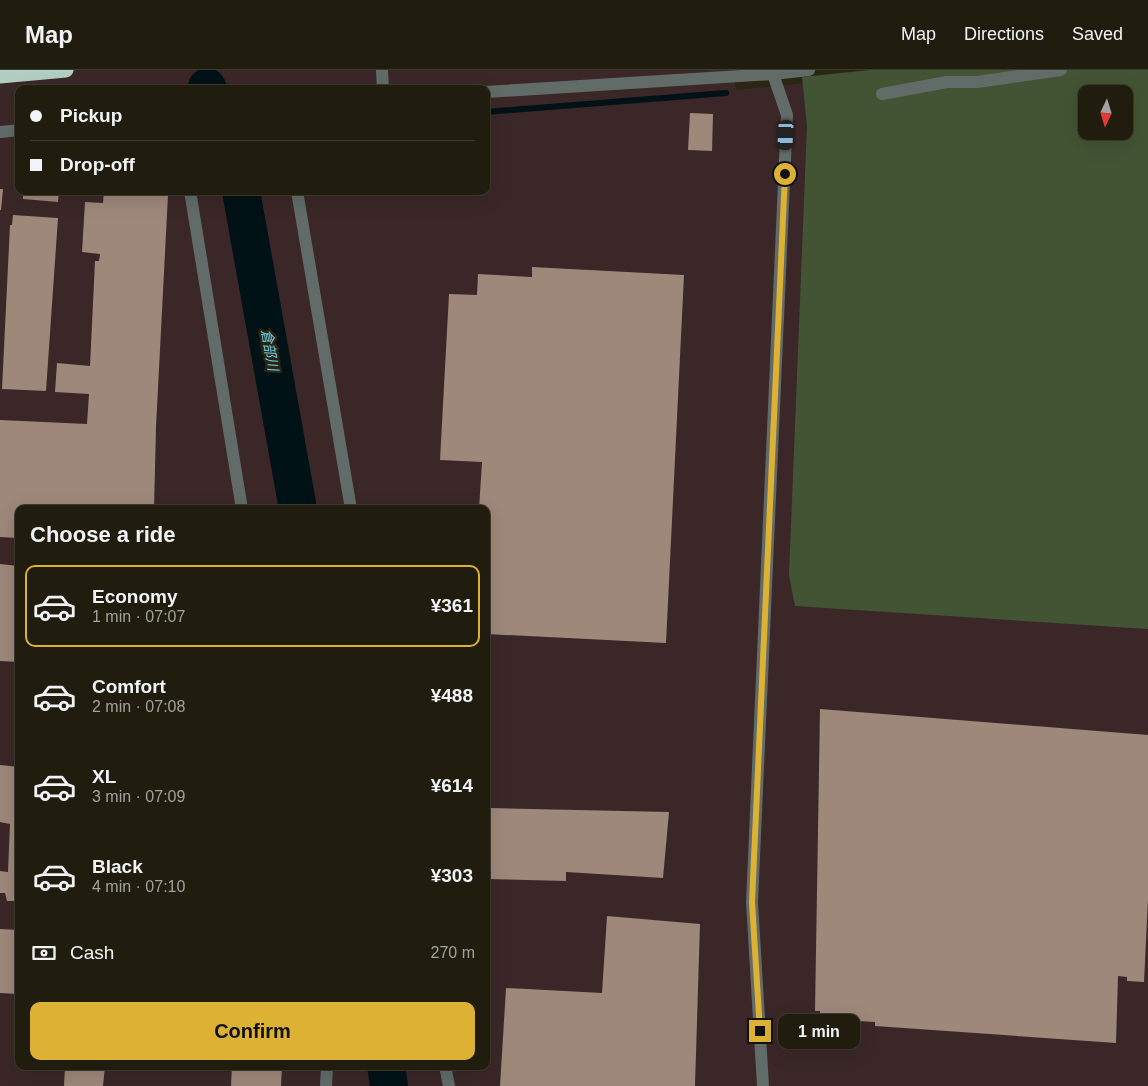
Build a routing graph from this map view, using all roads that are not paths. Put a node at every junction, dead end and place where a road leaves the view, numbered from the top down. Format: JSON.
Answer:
{"nodes":[{"id":1,"x":66,"y":70,"type":"edge"},
{"id":2,"x":382,"y":70,"type":"edge"},
{"id":3,"x":808,"y":70,"type":"edge"},
{"id":4,"x":1061,"y":70,"type":"edge"},
{"id":5,"x":773,"y":74,"type":"junction"},
{"id":6,"x":0,"y":76,"type":"edge"},
{"id":7,"x":383,"y":85,"type":"edge"},
{"id":8,"x":490,"y":92,"type":"edge"},
{"id":9,"x":882,"y":94,"type":"dead end"},
{"id":10,"x":15,"y":130,"type":"edge"},
{"id":11,"x":0,"y":132,"type":"edge"},
{"id":12,"x":191,"y":195,"type":"edge"},
{"id":13,"x":298,"y":195,"type":"edge"},
{"id":14,"x":241,"y":505,"type":"edge"},
{"id":15,"x":350,"y":505,"type":"edge"},
{"id":16,"x":327,"y":1070,"type":"edge"},
{"id":17,"x":446,"y":1070,"type":"edge"},
{"id":18,"x":326,"y":1086,"type":"edge"},
{"id":19,"x":449,"y":1086,"type":"edge"},
{"id":20,"x":763,"y":1086,"type":"edge"}],
"edges":[{"from":1,"to":6,"type":"highway"},
{"from":2,"to":7,"type":"street"},
{"from":3,"to":5,"type":"street"},
{"from":4,"to":9,"type":"street"},
{"from":5,"to":8,"type":"street"},
{"from":5,"to":20,"type":"street"},
{"from":10,"to":11,"type":"street"},
{"from":12,"to":14,"type":"street"},
{"from":13,"to":15,"type":"street"},
{"from":16,"to":18,"type":"street"},
{"from":17,"to":19,"type":"street"}]}
